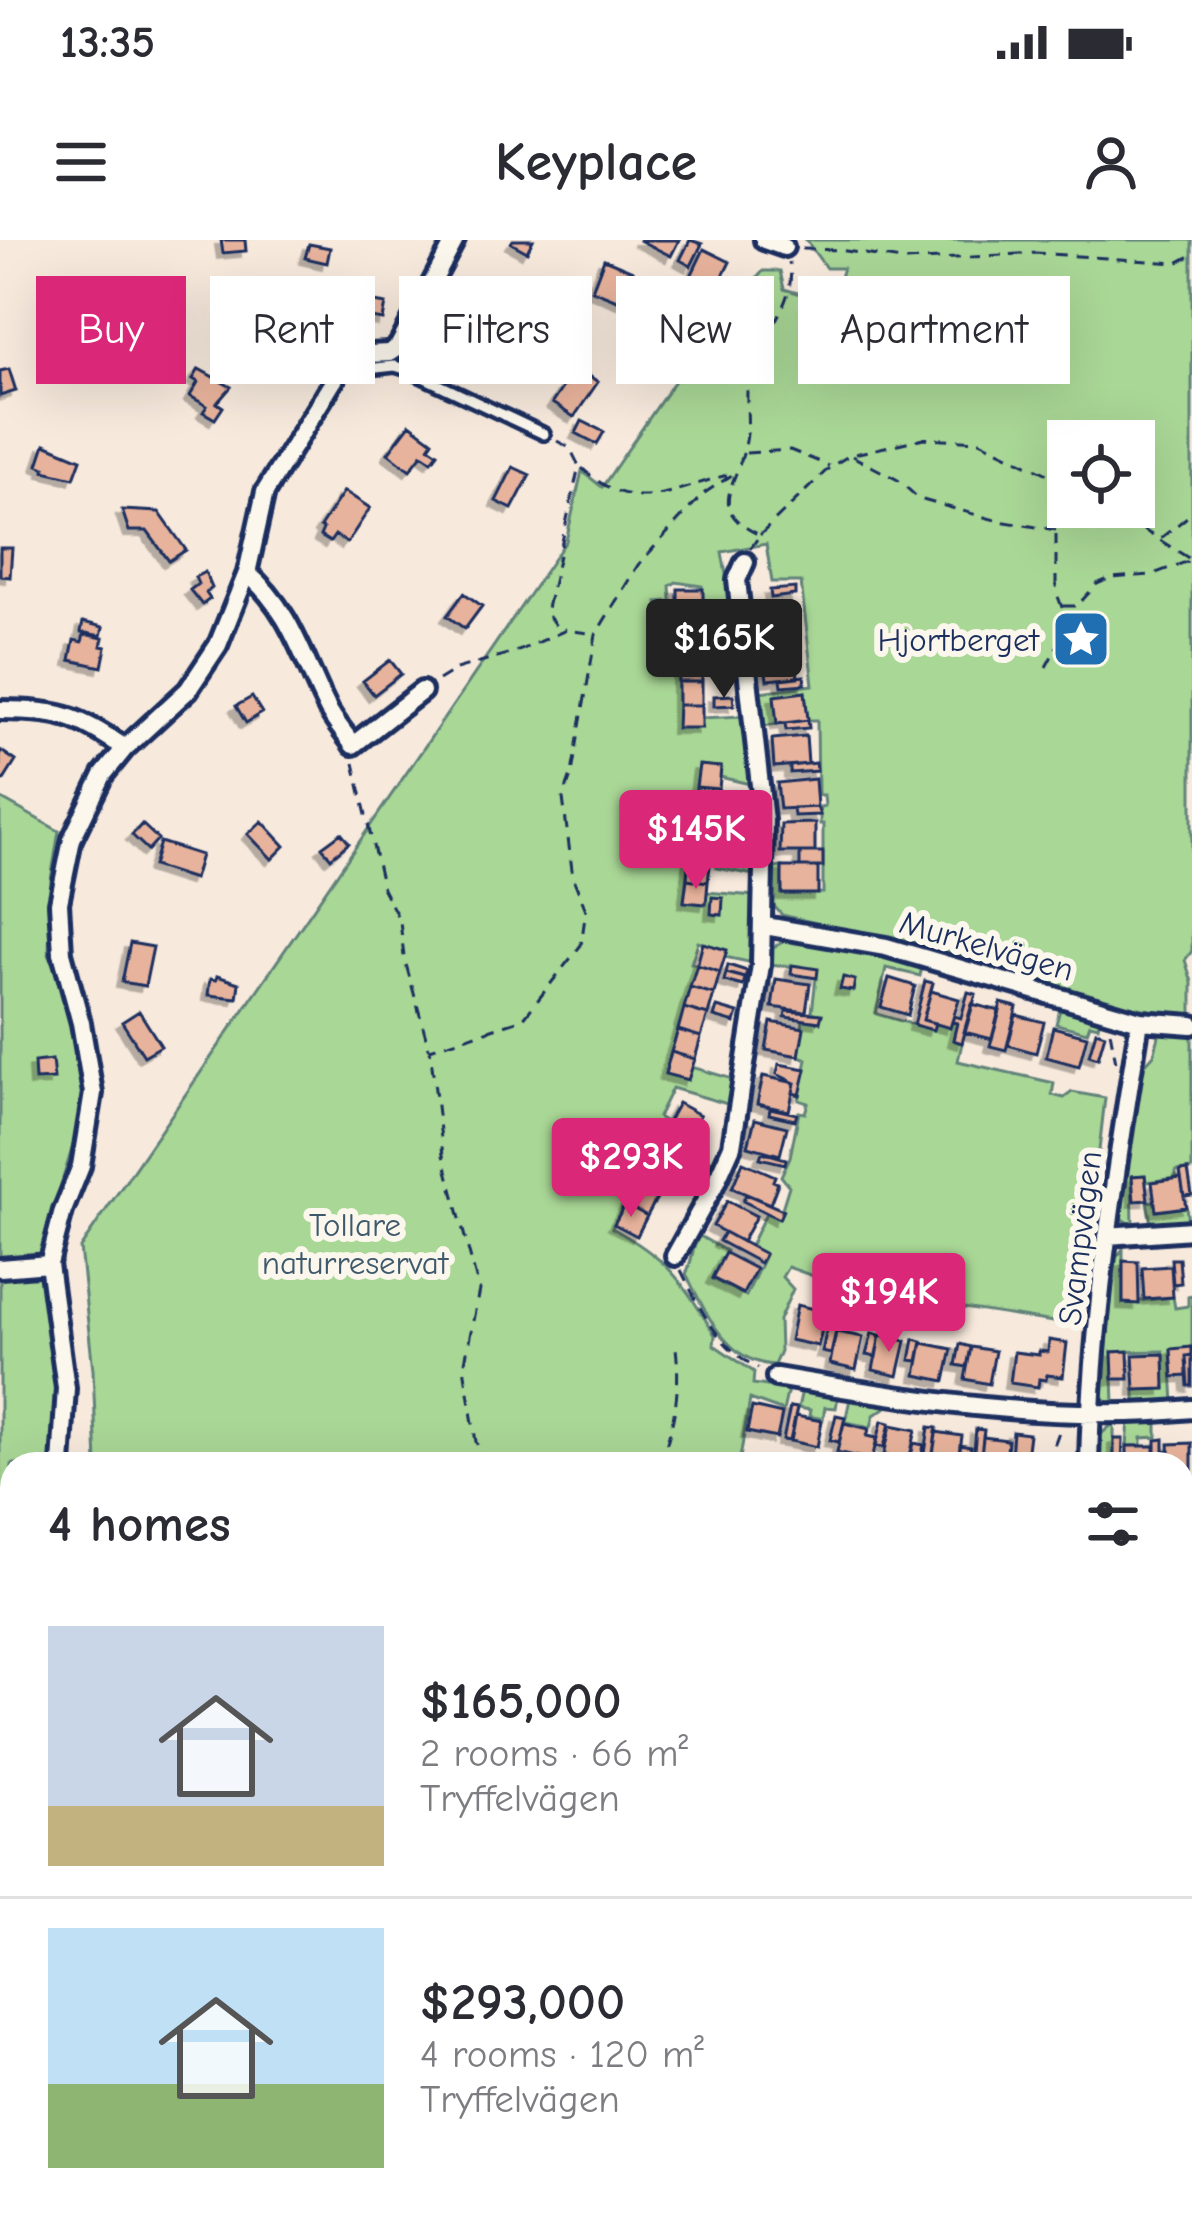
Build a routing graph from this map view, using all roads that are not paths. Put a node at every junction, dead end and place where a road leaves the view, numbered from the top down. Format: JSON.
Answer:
{"nodes":[{"id":1,"x":454,"y":240,"type":"edge"},
{"id":2,"x":764,"y":240,"type":"edge"},
{"id":3,"x":784,"y":247,"type":"road end"},
{"id":4,"x":375,"y":354,"type":"edge"},
{"id":5,"x":375,"y":368,"type":"edge"},
{"id":6,"x":332,"y":384,"type":"edge"},
{"id":7,"x":544,"y":434,"type":"road end"},
{"id":8,"x":745,"y":562,"type":"road end"},
{"id":9,"x":247,"y":573,"type":"junction"},
{"id":10,"x":422,"y":691,"type":"road end"},
{"id":11,"x":0,"y":710,"type":"edge"},
{"id":12,"x":124,"y":748,"type":"junction"},
{"id":13,"x":764,"y":926,"type":"junction"},
{"id":14,"x":1140,"y":1021,"type":"junction"},
{"id":15,"x":1192,"y":1025,"type":"edge"},
{"id":16,"x":1192,"y":1230,"type":"edge"},
{"id":17,"x":1106,"y":1236,"type":"junction"},
{"id":18,"x":674,"y":1256,"type":"road end"},
{"id":19,"x":50,"y":1264,"type":"junction"},
{"id":20,"x":0,"y":1268,"type":"edge"},
{"id":21,"x":776,"y":1377,"type":"road end"},
{"id":22,"x":1192,"y":1409,"type":"edge"},
{"id":23,"x":1090,"y":1412,"type":"junction"},
{"id":24,"x":62,"y":1452,"type":"edge"},
{"id":25,"x":1089,"y":1452,"type":"edge"}],
"edges":[{"from":1,"to":4,"type":"street"},
{"from":2,"to":3,"type":"street"},
{"from":5,"to":7,"type":"lane"},
{"from":6,"to":9,"type":"street"},
{"from":8,"to":13,"type":"street"},
{"from":9,"to":10,"type":"street"},
{"from":9,"to":12,"type":"street"},
{"from":11,"to":12,"type":"street"},
{"from":12,"to":19,"type":"street"},
{"from":13,"to":14,"type":"street","name":"Murkelvägen"},
{"from":13,"to":18,"type":"street"},
{"from":14,"to":15,"type":"street","name":"Murkelvägen"},
{"from":14,"to":17,"type":"street","name":"Svampvägen"},
{"from":16,"to":17,"type":"street"},
{"from":17,"to":23,"type":"street","name":"Svampvägen"},
{"from":19,"to":20,"type":"street"},
{"from":19,"to":24,"type":"street"},
{"from":21,"to":23,"type":"street"},
{"from":22,"to":23,"type":"street"},
{"from":23,"to":25,"type":"street","name":"Svampvägen"}]}
